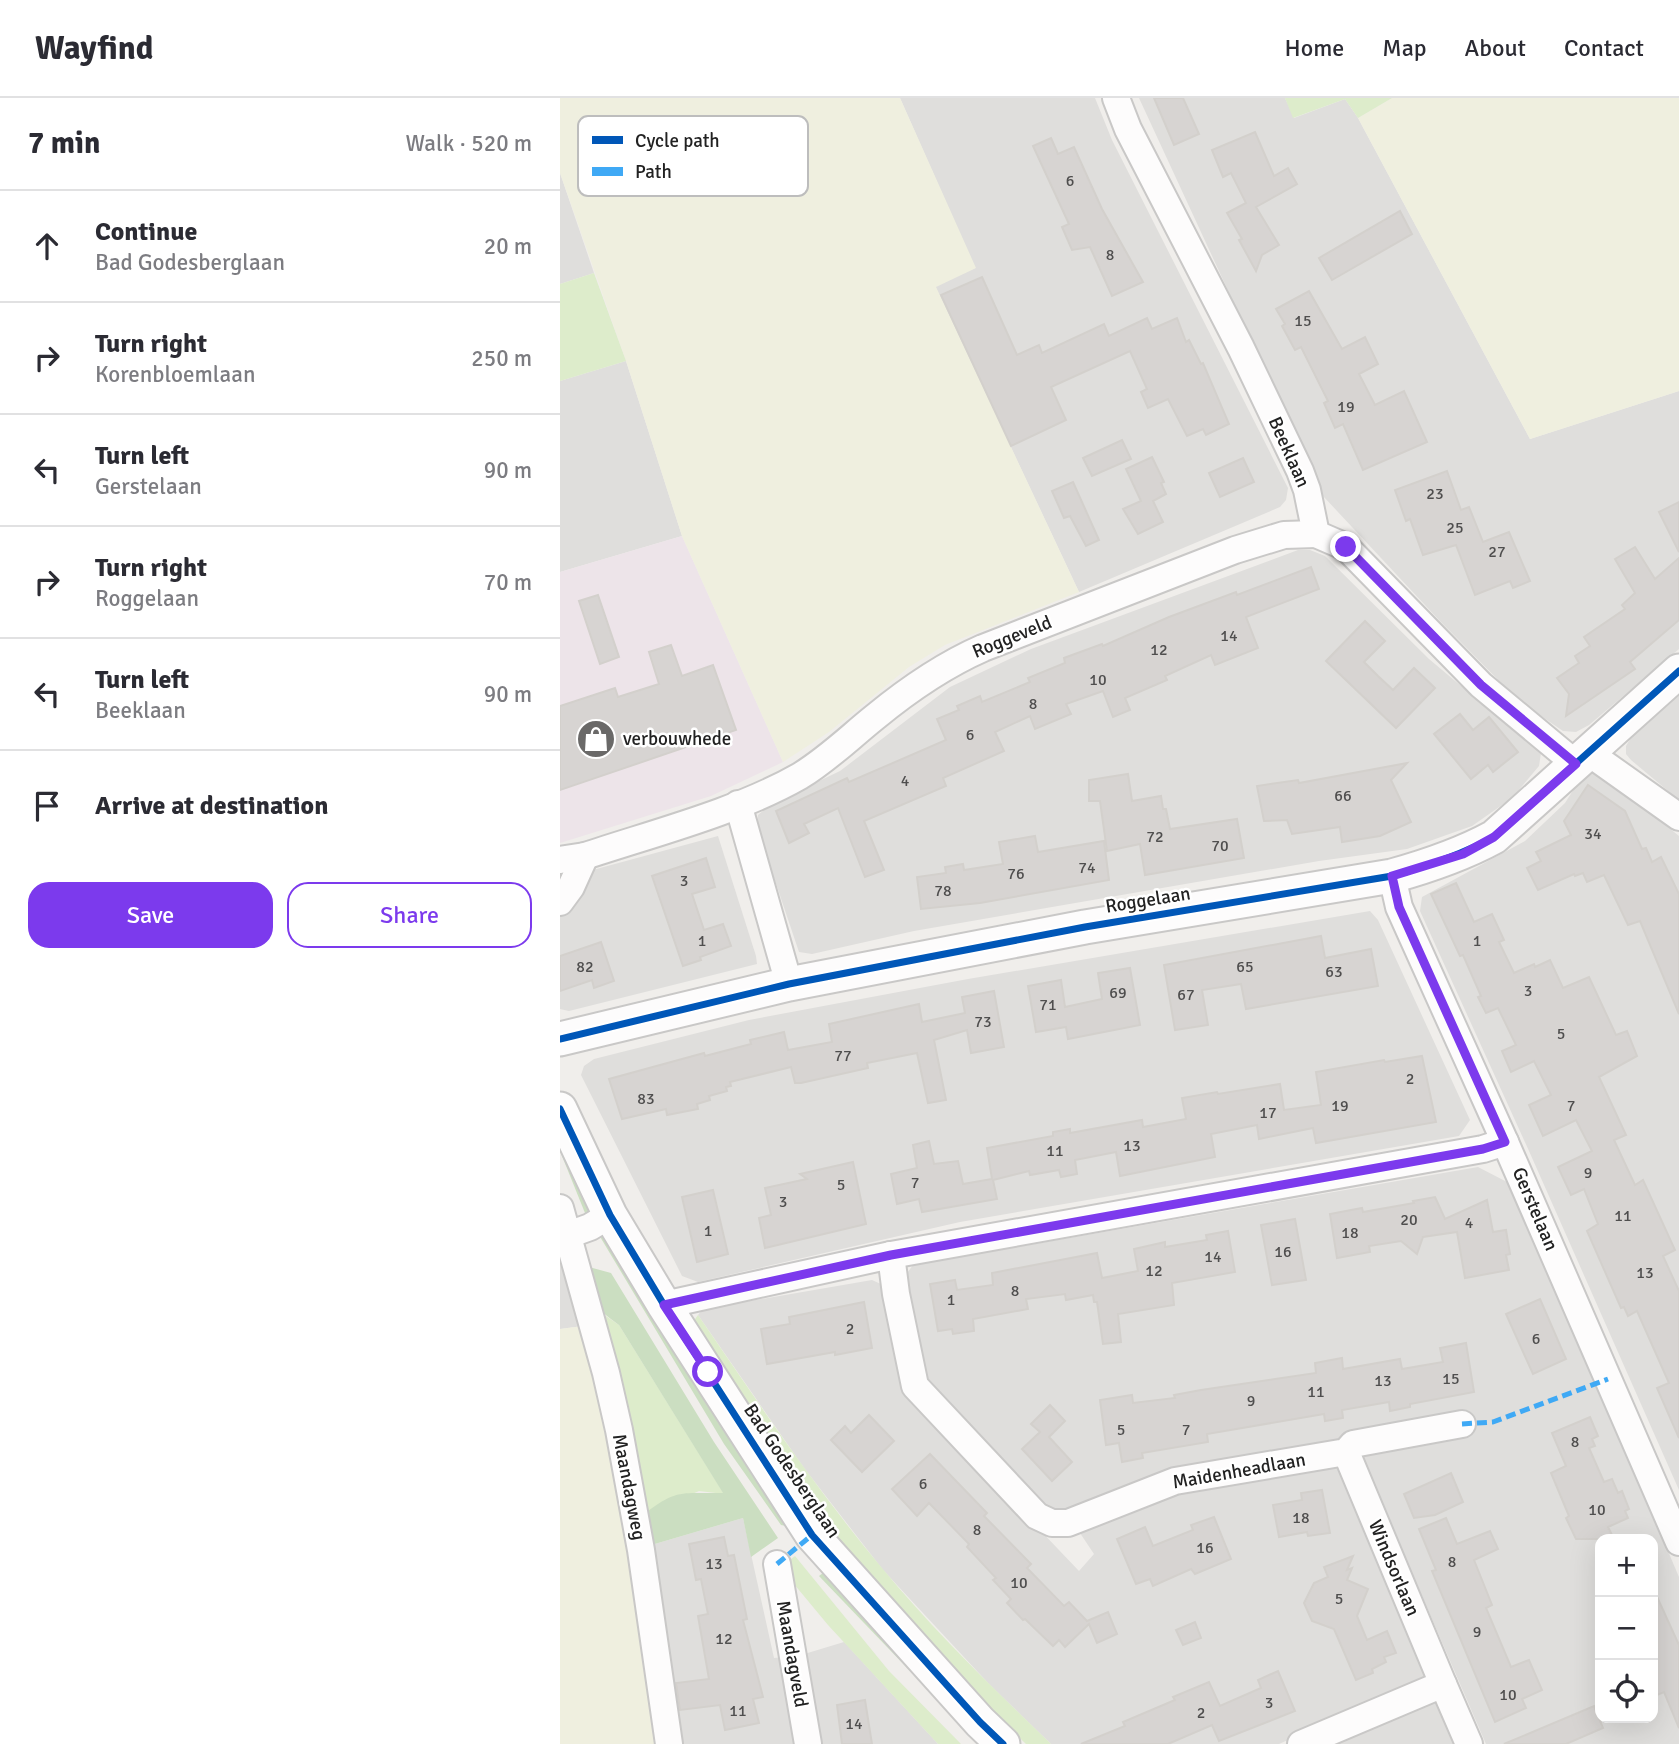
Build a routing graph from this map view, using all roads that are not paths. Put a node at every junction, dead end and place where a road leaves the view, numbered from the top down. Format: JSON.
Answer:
{"nodes":[{"id":1,"x":1116,"y":98,"type":"edge"},
{"id":2,"x":1316,"y":534,"type":"junction"},
{"id":3,"x":1679,"y":671,"type":"edge"},
{"id":4,"x":1583,"y":758,"type":"junction"},
{"id":5,"x":738,"y":804,"type":"junction"},
{"id":6,"x":1679,"y":817,"type":"edge"},
{"id":7,"x":572,"y":858,"type":"edge"},
{"id":8,"x":1392,"y":876,"type":"junction"},
{"id":9,"x":560,"y":902,"type":"edge"},
{"id":10,"x":789,"y":984,"type":"junction"},
{"id":11,"x":560,"y":1038,"type":"edge"},
{"id":12,"x":560,"y":1109,"type":"edge"},
{"id":13,"x":1505,"y":1142,"type":"junction"},
{"id":14,"x":560,"y":1208,"type":"edge"},
{"id":15,"x":610,"y":1215,"type":"junction"},
{"id":16,"x":568,"y":1235,"type":"junction"},
{"id":17,"x":891,"y":1255,"type":"junction"},
{"id":18,"x":664,"y":1305,"type":"junction"},
{"id":19,"x":1462,"y":1424,"type":"dead end"},
{"id":20,"x":1346,"y":1452,"type":"junction"},
{"id":21,"x":1679,"y":1542,"type":"edge"},
{"id":22,"x":778,"y":1563,"type":"dead end"},
{"id":23,"x":1443,"y":1684,"type":"junction"},
{"id":24,"x":668,"y":1744,"type":"edge"},
{"id":25,"x":808,"y":1744,"type":"edge"},
{"id":26,"x":1003,"y":1744,"type":"edge"},
{"id":27,"x":1301,"y":1744,"type":"edge"},
{"id":28,"x":1469,"y":1744,"type":"edge"}],
"edges":[{"from":1,"to":2,"type":"street","name":"Beeklaan"},
{"from":2,"to":4,"type":"street"},
{"from":2,"to":5,"type":"street","name":"Roggeveld"},
{"from":3,"to":4,"type":"street","name":"Roggelaan"},
{"from":4,"to":6,"type":"street"},
{"from":4,"to":8,"type":"street","name":"Roggelaan"},
{"from":5,"to":7,"type":"street","name":"Roggeveld"},
{"from":5,"to":10,"type":"street"},
{"from":7,"to":9,"type":"street","name":"Roggeveld"},
{"from":8,"to":10,"type":"street","name":"Roggelaan"},
{"from":8,"to":13,"type":"street","name":"Gerstelaan"},
{"from":10,"to":11,"type":"street","name":"Roggelaan"},
{"from":12,"to":15,"type":"street","name":"Bad Godesberglaan"},
{"from":13,"to":17,"type":"street"},
{"from":13,"to":21,"type":"street","name":"Gerstelaan"},
{"from":14,"to":16,"type":"street","name":"Maandagweg"},
{"from":15,"to":16,"type":"street"},
{"from":15,"to":18,"type":"street","name":"Bad Godesberglaan"},
{"from":16,"to":24,"type":"street","name":"Maandagweg"},
{"from":17,"to":18,"type":"street"},
{"from":17,"to":20,"type":"street","name":"Maidenheadlaan"},
{"from":18,"to":26,"type":"street","name":"Bad Godesberglaan"},
{"from":19,"to":20,"type":"street","name":"Maidenheadlaan"},
{"from":20,"to":23,"type":"street","name":"Windsorlaan"},
{"from":22,"to":25,"type":"street","name":"Maandagveld"},
{"from":23,"to":27,"type":"street"},
{"from":23,"to":28,"type":"street","name":"Windsorlaan"}]}
